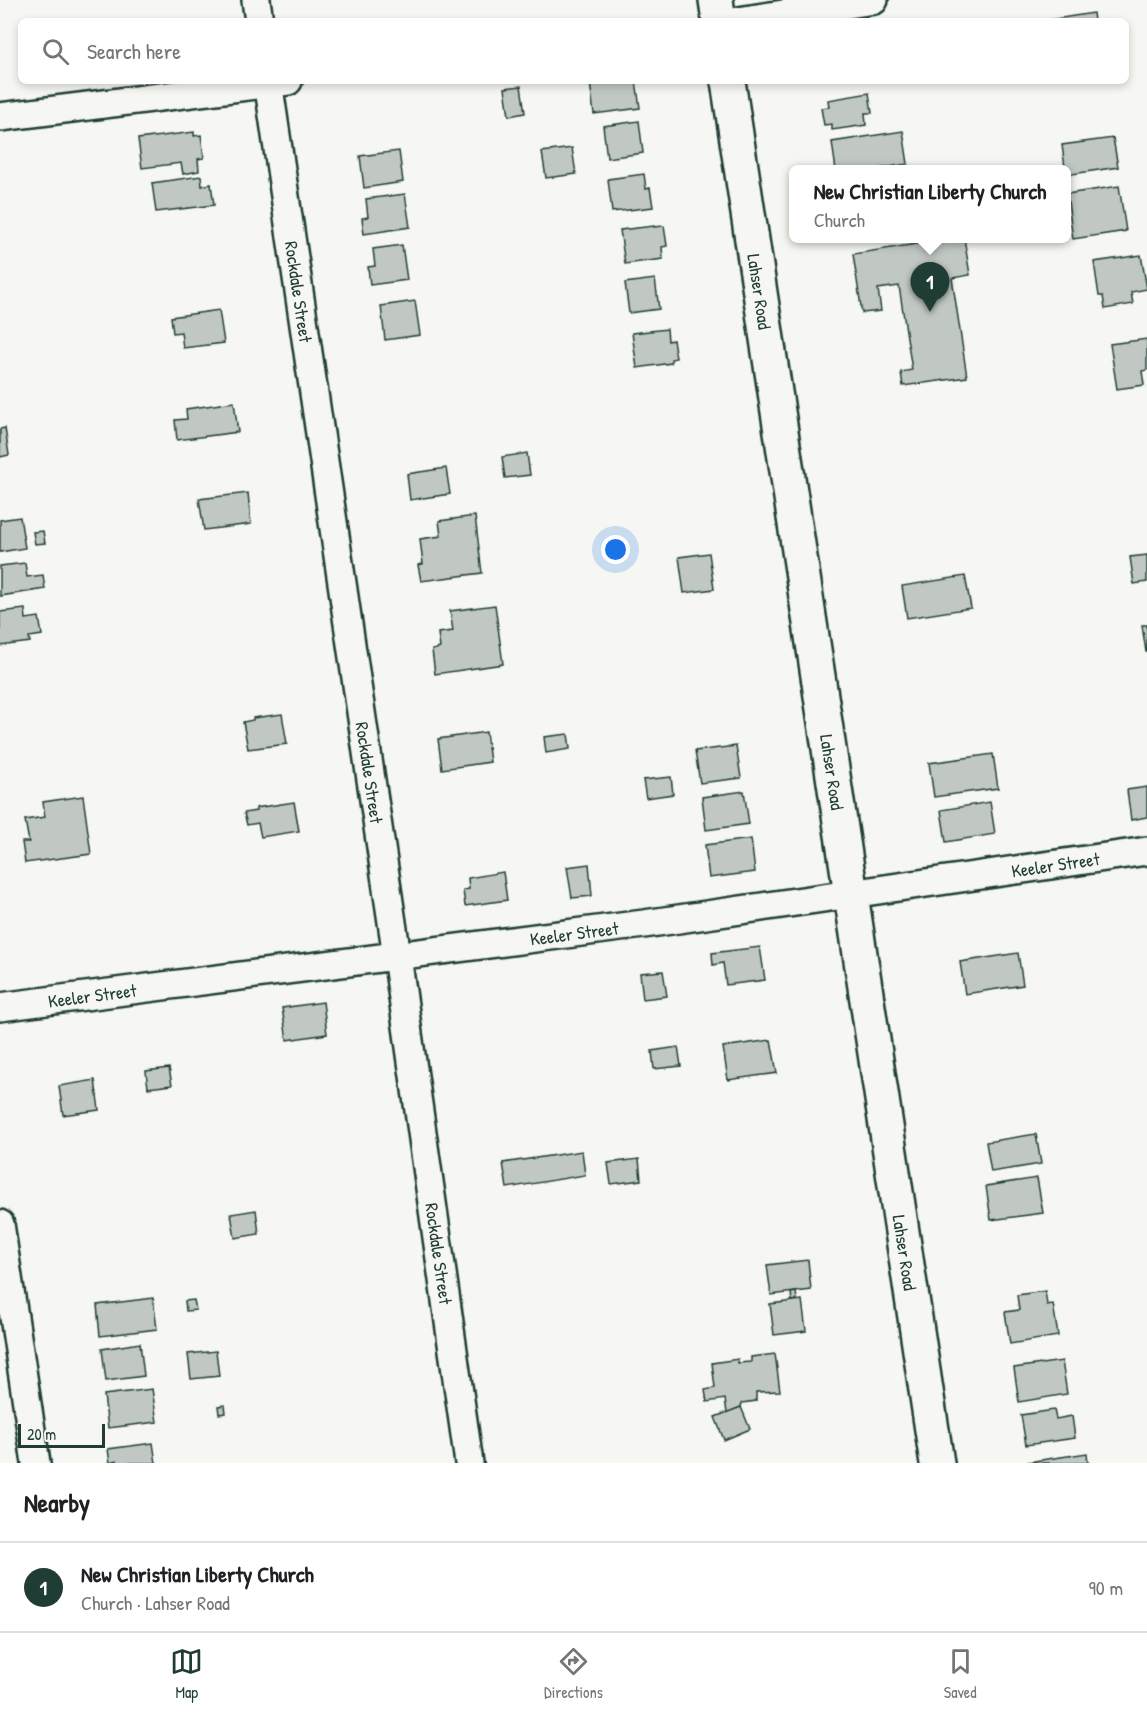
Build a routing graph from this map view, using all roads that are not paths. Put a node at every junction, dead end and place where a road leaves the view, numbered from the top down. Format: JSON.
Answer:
{"nodes":[{"id":1,"x":255,"y":0,"type":"edge"},
{"id":2,"x":716,"y":0,"type":"edge"},
{"id":3,"x":874,"y":0,"type":"edge"},
{"id":4,"x":258,"y":18,"type":"edge"},
{"id":5,"x":719,"y":18,"type":"edge"},
{"id":6,"x":757,"y":18,"type":"edge"},
{"id":7,"x":259,"y":84,"type":"edge"},
{"id":8,"x":275,"y":84,"type":"edge"},
{"id":9,"x":728,"y":84,"type":"edge"},
{"id":10,"x":0,"y":117,"type":"edge"},
{"id":11,"x":1147,"y":851,"type":"edge"},
{"id":12,"x":852,"y":895,"type":"junction"},
{"id":13,"x":397,"y":957,"type":"junction"},
{"id":14,"x":0,"y":1007,"type":"edge"},
{"id":15,"x":0,"y":1224,"type":"edge"},
{"id":16,"x":36,"y":1463,"type":"edge"},
{"id":17,"x":469,"y":1463,"type":"edge"},
{"id":18,"x":937,"y":1463,"type":"edge"}],
"edges":[{"from":1,"to":4,"type":"street"},
{"from":2,"to":5,"type":"main road"},
{"from":3,"to":6,"type":"street"},
{"from":7,"to":10,"type":"street"},
{"from":8,"to":13,"type":"street","name":"Rockdale Street"},
{"from":9,"to":12,"type":"main road","name":"Lahser Road"},
{"from":11,"to":12,"type":"street","name":"Keeler Street"},
{"from":12,"to":13,"type":"street","name":"Keeler Street"},
{"from":12,"to":18,"type":"main road","name":"Lahser Road"},
{"from":13,"to":14,"type":"street","name":"Keeler Street"},
{"from":13,"to":17,"type":"street","name":"Rockdale Street"},
{"from":15,"to":16,"type":"street"}]}
